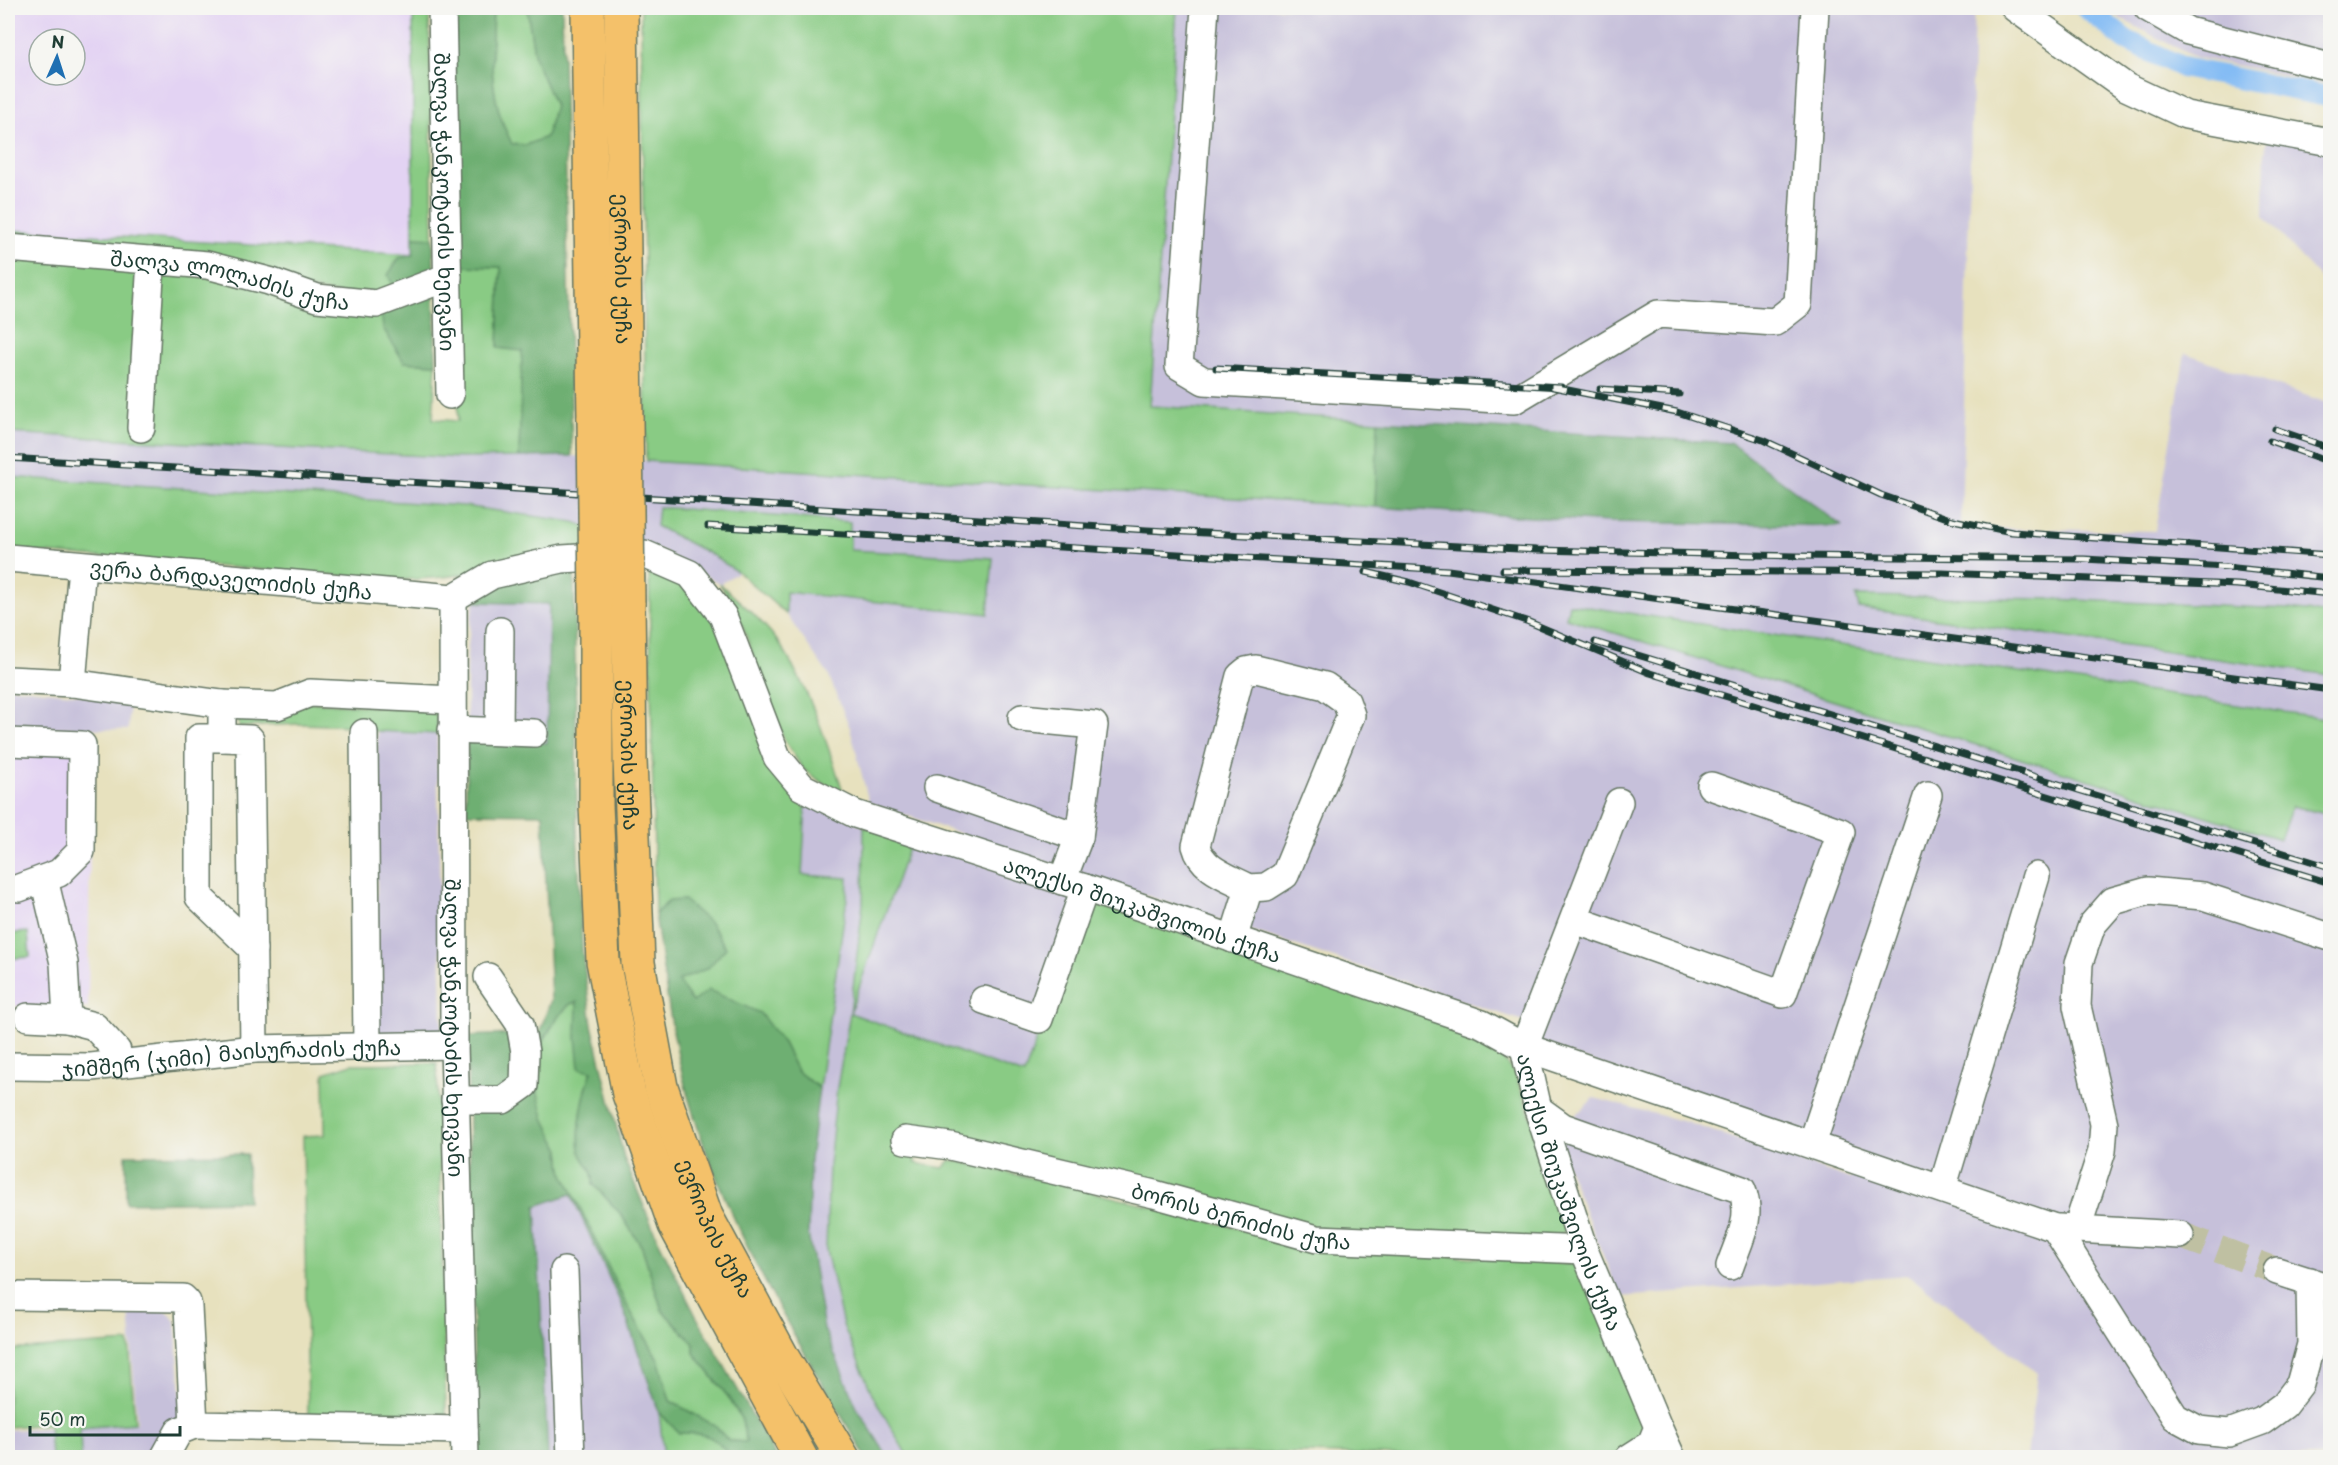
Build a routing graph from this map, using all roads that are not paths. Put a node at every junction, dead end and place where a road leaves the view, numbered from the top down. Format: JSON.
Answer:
{"nodes":[{"id":1,"x":442,"y":8,"type":"edge"},
{"id":2,"x":588,"y":8,"type":"edge"},
{"id":3,"x":621,"y":8,"type":"edge"},
{"id":4,"x":1204,"y":8,"type":"edge"},
{"id":5,"x":1815,"y":8,"type":"edge"},
{"id":6,"x":2015,"y":8,"type":"edge"},
{"id":7,"x":2148,"y":8,"type":"edge"},
{"id":8,"x":2331,"y":67,"type":"edge"},
{"id":9,"x":2331,"y":142,"type":"edge"},
{"id":10,"x":8,"y":248,"type":"edge"},
{"id":11,"x":151,"y":260,"type":"junction"},
{"id":12,"x":448,"y":277,"type":"junction"},
{"id":13,"x":450,"y":395,"type":"dead end"},
{"id":14,"x":141,"y":428,"type":"dead end"},
{"id":15,"x":8,"y":558,"type":"edge"},
{"id":16,"x":82,"y":566,"type":"junction"},
{"id":17,"x":453,"y":598,"type":"junction"},
{"id":18,"x":500,"y":631,"type":"dead end"},
{"id":19,"x":8,"y":680,"type":"edge"},
{"id":20,"x":72,"y":683,"type":"junction"},
{"id":21,"x":452,"y":700,"type":"junction"},
{"id":22,"x":222,"y":704,"type":"junction"},
{"id":23,"x":1022,"y":718,"type":"dead end"},
{"id":24,"x":452,"y":730,"type":"junction"},
{"id":25,"x":499,"y":731,"type":"junction"},
{"id":26,"x":364,"y":733,"type":"dead end"},
{"id":27,"x":534,"y":733,"type":"dead end"},
{"id":28,"x":222,"y":738,"type":"junction"},
{"id":29,"x":8,"y":742,"type":"edge"},
{"id":30,"x":1711,"y":786,"type":"dead end"},
{"id":31,"x":937,"y":788,"type":"dead end"},
{"id":32,"x":1928,"y":795,"type":"dead end"},
{"id":33,"x":1619,"y":802,"type":"dead end"},
{"id":34,"x":1079,"y":837,"type":"junction"},
{"id":35,"x":2036,"y":876,"type":"dead end"},
{"id":36,"x":1074,"y":884,"type":"junction"},
{"id":37,"x":1249,"y":888,"type":"junction"},
{"id":38,"x":1575,"y":920,"type":"junction"},
{"id":39,"x":2331,"y":937,"type":"edge"},
{"id":40,"x":1233,"y":939,"type":"junction"},
{"id":41,"x":253,"y":950,"type":"junction"},
{"id":42,"x":488,"y":977,"type":"dead end"},
{"id":43,"x":984,"y":1000,"type":"dead end"},
{"id":44,"x":28,"y":1017,"type":"dead end"},
{"id":45,"x":67,"y":1019,"type":"junction"},
{"id":46,"x":454,"y":1046,"type":"junction"},
{"id":47,"x":1524,"y":1047,"type":"junction"},
{"id":48,"x":367,"y":1048,"type":"junction"},
{"id":49,"x":254,"y":1049,"type":"junction"},
{"id":50,"x":118,"y":1064,"type":"junction"},
{"id":51,"x":8,"y":1066,"type":"edge"},
{"id":52,"x":455,"y":1100,"type":"junction"},
{"id":53,"x":1538,"y":1109,"type":"junction"},
{"id":54,"x":905,"y":1140,"type":"dead end"},
{"id":55,"x":1812,"y":1144,"type":"junction"},
{"id":56,"x":1942,"y":1189,"type":"junction"},
{"id":57,"x":2066,"y":1228,"type":"junction"},
{"id":58,"x":2180,"y":1235,"type":"tunnel mouth"},
{"id":59,"x":1584,"y":1250,"type":"junction"},
{"id":60,"x":1730,"y":1266,"type":"dead end"},
{"id":61,"x":564,"y":1271,"type":"dead end"},
{"id":62,"x":2277,"y":1271,"type":"tunnel mouth"},
{"id":63,"x":2320,"y":1284,"type":"edge"},
{"id":64,"x":8,"y":1296,"type":"edge"},
{"id":65,"x":194,"y":1425,"type":"junction"},
{"id":66,"x":1658,"y":1427,"type":"junction"},
{"id":67,"x":464,"y":1430,"type":"junction"},
{"id":68,"x":164,"y":1458,"type":"edge"},
{"id":69,"x":465,"y":1458,"type":"edge"},
{"id":70,"x":571,"y":1458,"type":"edge"},
{"id":71,"x":801,"y":1458,"type":"edge"},
{"id":72,"x":843,"y":1458,"type":"edge"},
{"id":73,"x":1629,"y":1458,"type":"edge"},
{"id":74,"x":1672,"y":1458,"type":"edge"}],
"edges":[{"from":1,"to":12,"type":"street","name":"შალვა ჭანკოტაძის ხეივანი"},
{"from":2,"to":71,"type":"main road","name":"ევროპის ქუჩა","bridge":true},
{"from":3,"to":72,"type":"main road","name":"ევროპის ქუჩა","bridge":true},
{"from":4,"to":5,"type":"street"},
{"from":6,"to":9,"type":"street"},
{"from":7,"to":8,"type":"street"},
{"from":10,"to":11,"type":"street","name":"შალვა ლოლაძის ქუჩა"},
{"from":11,"to":12,"type":"street","name":"შალვა ლოლაძის ქუჩა"},
{"from":11,"to":14,"type":"street"},
{"from":12,"to":13,"type":"street","name":"შალვა ჭანკოტაძის ხეივანი"},
{"from":15,"to":16,"type":"street","name":"ვერა ბარდაველიძის ქუჩა"},
{"from":16,"to":17,"type":"street","name":"ვერა ბარდაველიძის ქუჩა"},
{"from":16,"to":20,"type":"street"},
{"from":17,"to":21,"type":"street","name":"შალვა ჭანკოტაძის ხეივანი"},
{"from":17,"to":36,"type":"street","name":"ალექსი შიუკაშვილის ქუჩა"},
{"from":18,"to":25,"type":"street"},
{"from":19,"to":20,"type":"street"},
{"from":20,"to":22,"type":"street"},
{"from":21,"to":22,"type":"street"},
{"from":21,"to":24,"type":"street","name":"შალვა ჭანკოტაძის ხეივანი"},
{"from":22,"to":28,"type":"street"},
{"from":23,"to":34,"type":"street"},
{"from":24,"to":25,"type":"street"},
{"from":24,"to":46,"type":"street","name":"შალვა ჭანკოტაძის ხეივანი"},
{"from":25,"to":27,"type":"street"},
{"from":26,"to":48,"type":"street"},
{"from":28,"to":41,"type":"street"},
{"from":28,"to":41,"type":"street"},
{"from":29,"to":45,"type":"street"},
{"from":30,"to":38,"type":"street"},
{"from":31,"to":34,"type":"street"},
{"from":32,"to":55,"type":"street"},
{"from":33,"to":38,"type":"street"},
{"from":34,"to":36,"type":"street"},
{"from":35,"to":56,"type":"street"},
{"from":36,"to":40,"type":"street","name":"ალექსი შიუკაშვილის ქუჩა"},
{"from":36,"to":43,"type":"street"},
{"from":37,"to":37,"type":"street"},
{"from":37,"to":40,"type":"street"},
{"from":38,"to":47,"type":"street"},
{"from":39,"to":57,"type":"street"},
{"from":40,"to":47,"type":"street","name":"ალექსი შიუკაშვილის ქუჩა"},
{"from":41,"to":49,"type":"street"},
{"from":42,"to":52,"type":"street"},
{"from":44,"to":45,"type":"street"},
{"from":45,"to":50,"type":"street"},
{"from":46,"to":48,"type":"street","name":"ჯიმშერ (ჯიმი) მაისურაძის ქუჩა"},
{"from":46,"to":52,"type":"street","name":"შალვა ჭანკოტაძის ხეივანი"},
{"from":47,"to":53,"type":"street","name":"ალექსი შიუკაშვილის ქუჩა"},
{"from":47,"to":55,"type":"street"},
{"from":48,"to":49,"type":"street","name":"ჯიმშერ (ჯიმი) მაისურაძის ქუჩა"},
{"from":49,"to":50,"type":"street","name":"ჯიმშერ (ჯიმი) მაისურაძის ქუჩა"},
{"from":50,"to":51,"type":"street","name":"ჯიმშერ (ჯიმი) მაისურაძის ქუჩა"},
{"from":52,"to":67,"type":"street","name":"შალვა ჭანკოტაძის ხეივანი"},
{"from":53,"to":59,"type":"street","name":"ალექსი შიუკაშვილის ქუჩა"},
{"from":53,"to":60,"type":"street"},
{"from":54,"to":59,"type":"street","name":"ბორის ბერიძის ქუჩა"},
{"from":55,"to":56,"type":"street"},
{"from":56,"to":57,"type":"street"},
{"from":57,"to":58,"type":"street"},
{"from":57,"to":63,"type":"street"},
{"from":59,"to":66,"type":"street","name":"ალექსი შიუკაშვილის ქუჩა"},
{"from":61,"to":70,"type":"street"},
{"from":62,"to":63,"type":"street"},
{"from":64,"to":65,"type":"street"},
{"from":65,"to":67,"type":"street"},
{"from":65,"to":68,"type":"street"},
{"from":66,"to":73,"type":"street"},
{"from":66,"to":74,"type":"street","name":"ალექსი შიუკაშვილის ქუჩა"},
{"from":67,"to":69,"type":"street","name":"შალვა ჭანკოტაძის ხეივანი"}]}
